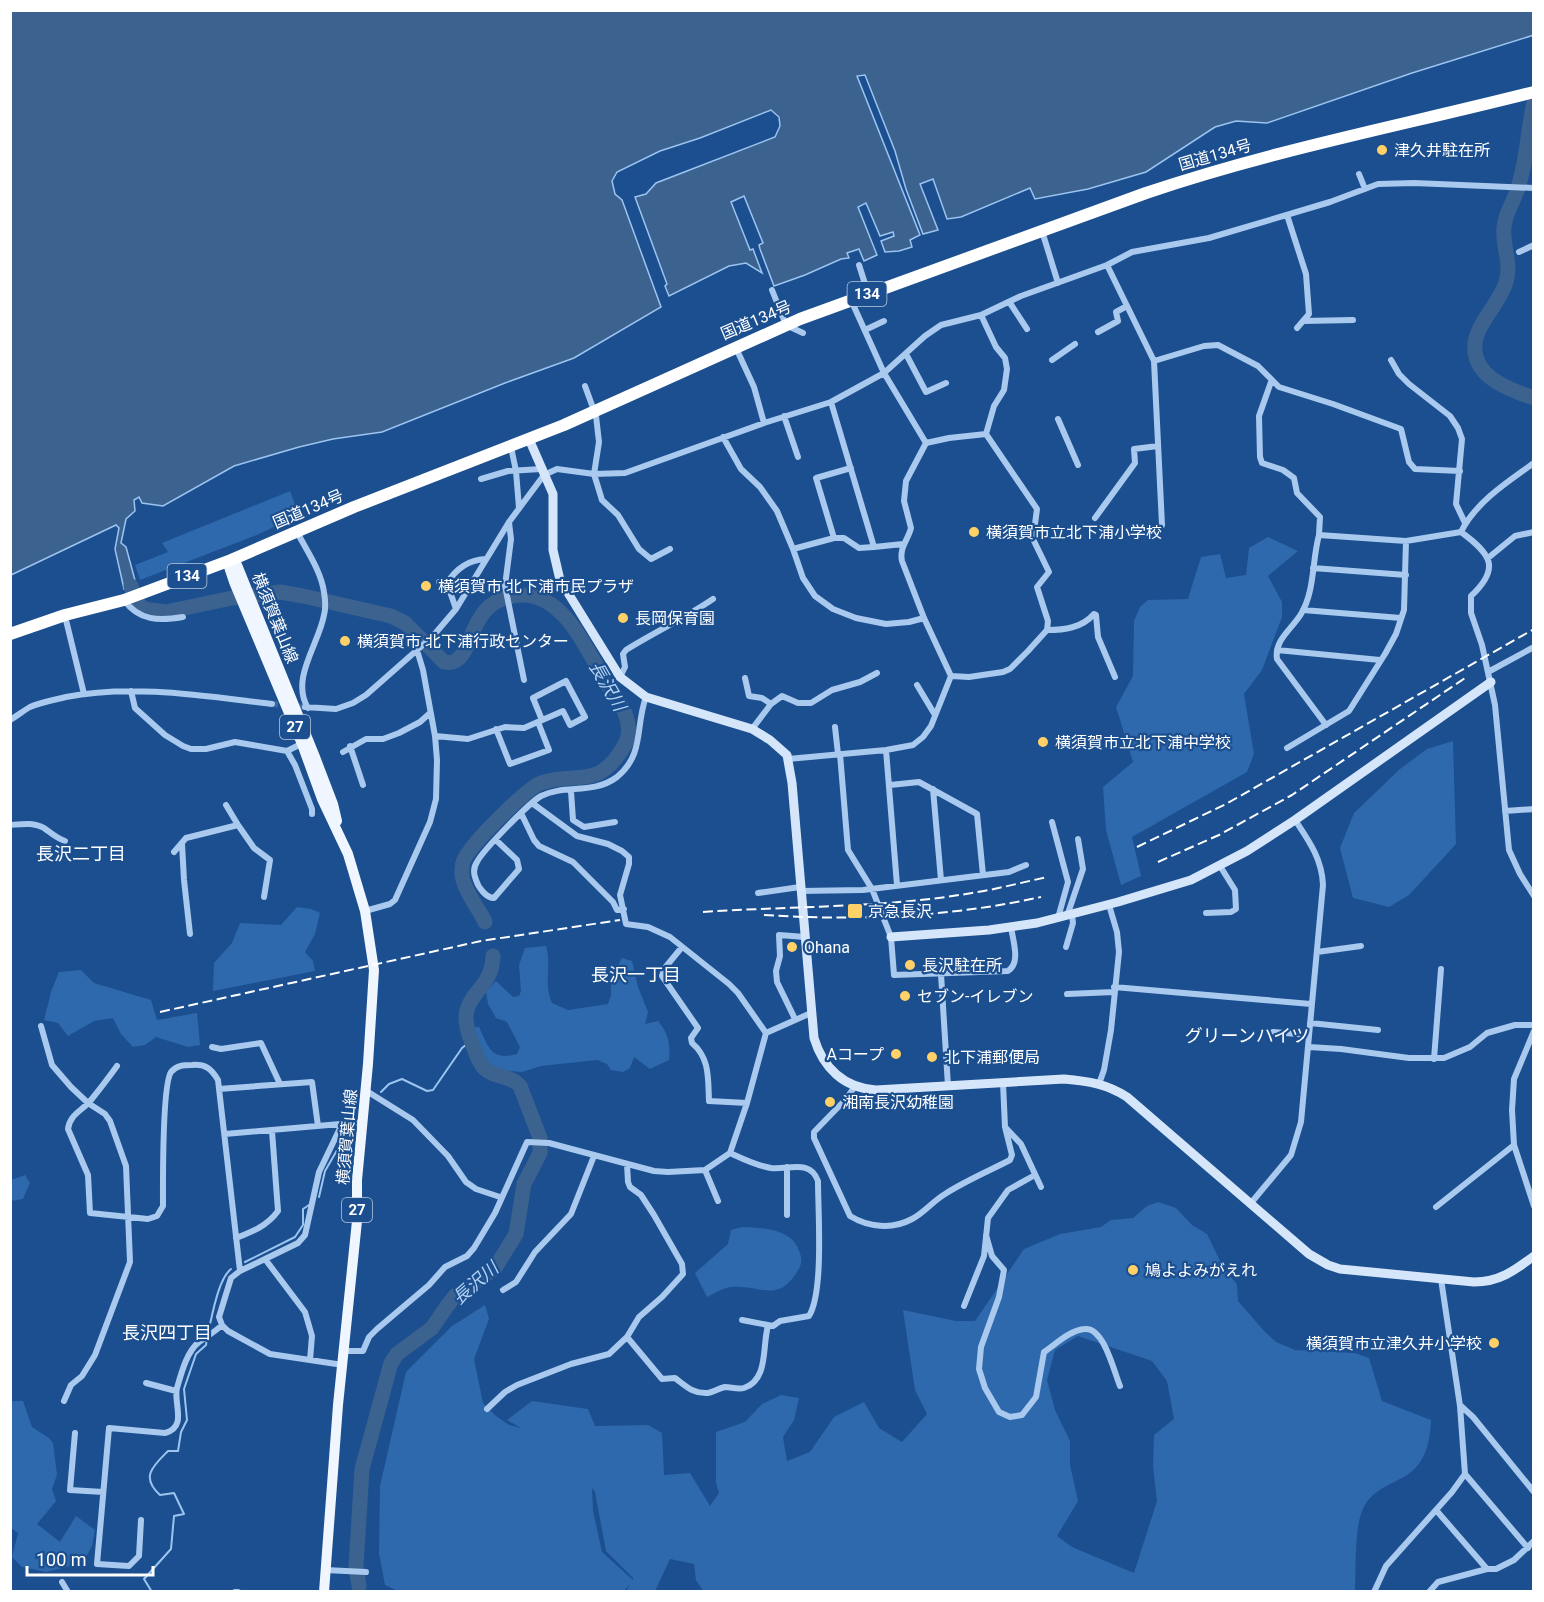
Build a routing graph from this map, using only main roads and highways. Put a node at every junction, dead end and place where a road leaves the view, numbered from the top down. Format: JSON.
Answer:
{"nodes":[{"id":1,"x":1530,"y":93,"type":"edge"},
{"id":2,"x":231,"y":560,"type":"junction"},
{"id":3,"x":10,"y":634,"type":"edge"},
{"id":4,"x":324,"y":1592,"type":"edge"}],
"edges":[{"from":1,"to":2,"type":"highway","name":"国道134号","number":"134"},
{"from":2,"to":3,"type":"highway","name":"国道134号","number":"134"},
{"from":2,"to":4,"type":"main road","name":"横須賀葉山線","number":"27"}]}
